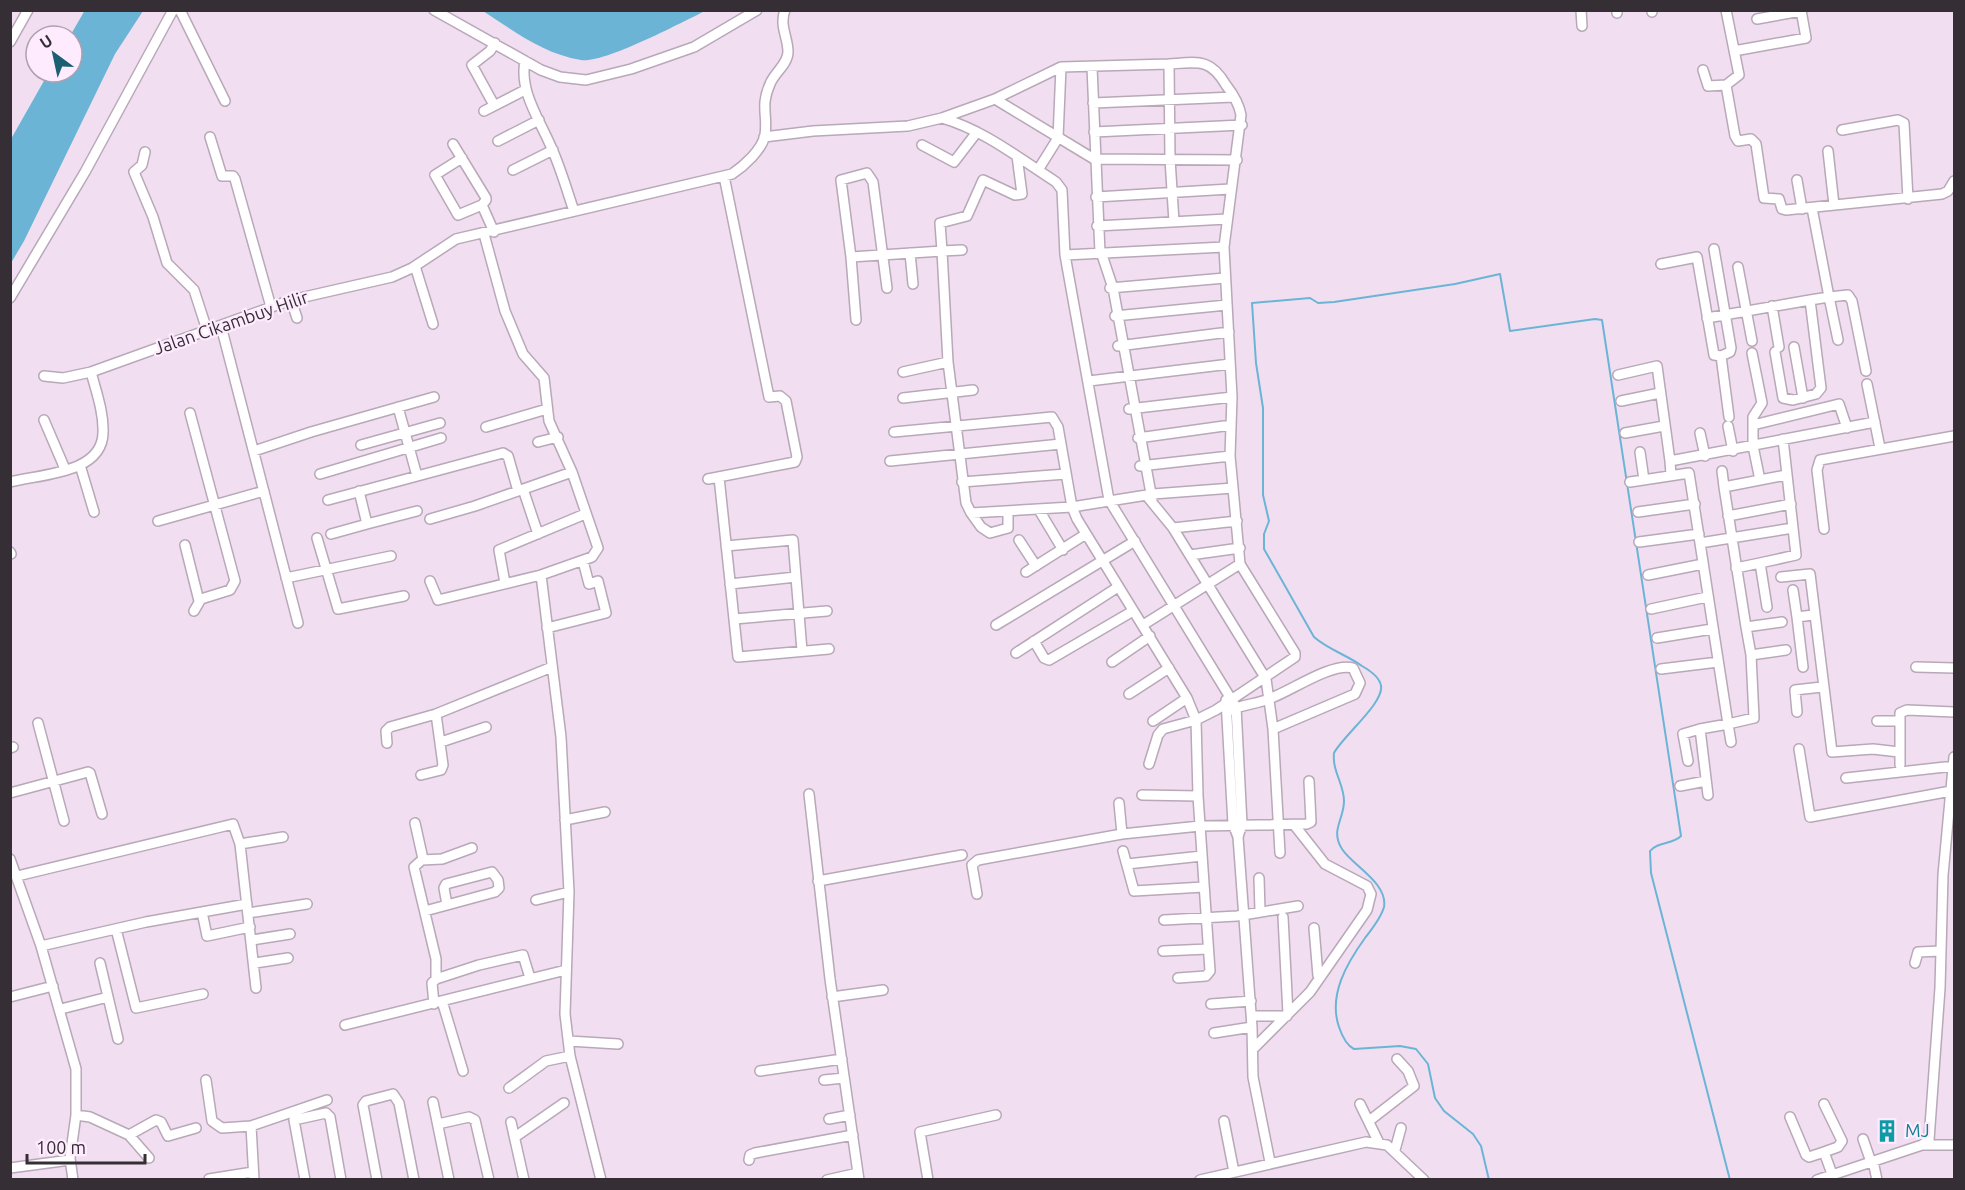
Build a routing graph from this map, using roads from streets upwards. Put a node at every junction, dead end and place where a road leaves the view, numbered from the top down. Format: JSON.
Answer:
{"nodes":[{"id":1,"x":28,"y":10,"type":"edge"},
{"id":2,"x":172,"y":10,"type":"edge"},
{"id":3,"x":180,"y":10,"type":"edge"},
{"id":4,"x":434,"y":10,"type":"edge"},
{"id":5,"x":757,"y":10,"type":"edge"},
{"id":6,"x":785,"y":10,"type":"edge"},
{"id":7,"x":1581,"y":10,"type":"edge"},
{"id":8,"x":1726,"y":10,"type":"edge"},
{"id":9,"x":1801,"y":11,"type":"edge"},
{"id":10,"x":1757,"y":19,"type":"dead end"},
{"id":11,"x":1582,"y":26,"type":"dead end"},
{"id":12,"x":10,"y":42,"type":"edge"},
{"id":13,"x":495,"y":43,"type":"junction"},
{"id":14,"x":1734,"y":51,"type":"junction"},
{"id":15,"x":525,"y":61,"type":"junction"},
{"id":16,"x":1169,"y":64,"type":"junction"},
{"id":17,"x":1061,"y":67,"type":"junction"},
{"id":18,"x":1092,"y":67,"type":"junction"},
{"id":19,"x":1703,"y":69,"type":"dead end"},
{"id":20,"x":1726,"y":85,"type":"junction"},
{"id":21,"x":525,"y":90,"type":"junction"},
{"id":22,"x":1234,"y":97,"type":"junction"},
{"id":23,"x":1170,"y":98,"type":"junction"},
{"id":24,"x":995,"y":99,"type":"junction"},
{"id":25,"x":225,"y":101,"type":"dead end"},
{"id":26,"x":1093,"y":103,"type":"junction"},
{"id":27,"x":494,"y":105,"type":"junction"},
{"id":28,"x":484,"y":111,"type":"dead end"},
{"id":29,"x":942,"y":118,"type":"junction"},
{"id":30,"x":539,"y":120,"type":"junction"},
{"id":31,"x":1242,"y":125,"type":"junction"},
{"id":32,"x":1169,"y":128,"type":"junction"},
{"id":33,"x":1842,"y":130,"type":"dead end"},
{"id":34,"x":977,"y":132,"type":"junction"},
{"id":35,"x":1094,"y":132,"type":"junction"},
{"id":36,"x":764,"y":133,"type":"junction"},
{"id":37,"x":210,"y":137,"type":"dead end"},
{"id":38,"x":1058,"y":138,"type":"junction"},
{"id":39,"x":498,"y":141,"type":"dead end"},
{"id":40,"x":453,"y":144,"type":"dead end"},
{"id":41,"x":922,"y":144,"type":"dead end"},
{"id":42,"x":553,"y":150,"type":"junction"},
{"id":43,"x":1828,"y":151,"type":"dead end"},
{"id":44,"x":145,"y":152,"type":"dead end"},
{"id":45,"x":1017,"y":156,"type":"junction"},
{"id":46,"x":462,"y":158,"type":"junction"},
{"id":47,"x":1094,"y":159,"type":"junction"},
{"id":48,"x":1170,"y":159,"type":"junction"},
{"id":49,"x":1237,"y":160,"type":"junction"},
{"id":50,"x":513,"y":170,"type":"dead end"},
{"id":51,"x":1038,"y":170,"type":"junction"},
{"id":52,"x":724,"y":176,"type":"junction"},
{"id":53,"x":1797,"y":180,"type":"dead end"},
{"id":54,"x":1954,"y":181,"type":"edge"},
{"id":55,"x":1230,"y":189,"type":"junction"},
{"id":56,"x":1172,"y":194,"type":"junction"},
{"id":57,"x":1096,"y":197,"type":"junction"},
{"id":58,"x":1908,"y":199,"type":"junction"},
{"id":59,"x":482,"y":205,"type":"junction"},
{"id":60,"x":1834,"y":205,"type":"junction"},
{"id":61,"x":1807,"y":208,"type":"junction"},
{"id":62,"x":574,"y":211,"type":"junction"},
{"id":63,"x":1227,"y":219,"type":"junction"},
{"id":64,"x":1174,"y":222,"type":"junction"},
{"id":65,"x":1097,"y":225,"type":"junction"},
{"id":66,"x":494,"y":232,"type":"junction"},
{"id":67,"x":484,"y":234,"type":"junction"},
{"id":68,"x":1224,"y":247,"type":"junction"},
{"id":69,"x":1714,"y":249,"type":"dead end"},
{"id":70,"x":962,"y":250,"type":"dead end"},
{"id":71,"x":942,"y":251,"type":"junction"},
{"id":72,"x":910,"y":253,"type":"junction"},
{"id":73,"x":1101,"y":253,"type":"junction"},
{"id":74,"x":883,"y":255,"type":"junction"},
{"id":75,"x":1065,"y":255,"type":"junction"},
{"id":76,"x":851,"y":257,"type":"junction"},
{"id":77,"x":1661,"y":264,"type":"dead end"},
{"id":78,"x":415,"y":266,"type":"junction"},
{"id":79,"x":1738,"y":267,"type":"dead end"},
{"id":80,"x":1225,"y":278,"type":"junction"},
{"id":81,"x":913,"y":284,"type":"dead end"},
{"id":82,"x":887,"y":288,"type":"dead end"},
{"id":83,"x":1111,"y":288,"type":"junction"},
{"id":84,"x":1829,"y":297,"type":"junction"},
{"id":85,"x":10,"y":298,"type":"edge"},
{"id":86,"x":291,"y":300,"type":"junction"},
{"id":87,"x":1810,"y":300,"type":"junction"},
{"id":88,"x":1227,"y":305,"type":"junction"},
{"id":89,"x":1772,"y":306,"type":"junction"},
{"id":90,"x":270,"y":307,"type":"junction"},
{"id":91,"x":1747,"y":309,"type":"junction"},
{"id":92,"x":1725,"y":313,"type":"junction"},
{"id":93,"x":1115,"y":316,"type":"junction"},
{"id":94,"x":297,"y":318,"type":"dead end"},
{"id":95,"x":1707,"y":318,"type":"junction"},
{"id":96,"x":856,"y":320,"type":"dead end"},
{"id":97,"x":433,"y":324,"type":"dead end"},
{"id":98,"x":221,"y":326,"type":"junction"},
{"id":99,"x":207,"y":330,"type":"junction"},
{"id":100,"x":1229,"y":332,"type":"junction"},
{"id":101,"x":1838,"y":339,"type":"dead end"},
{"id":102,"x":1752,"y":341,"type":"dead end"},
{"id":103,"x":1121,"y":346,"type":"junction"},
{"id":104,"x":1794,"y":347,"type":"dead end"},
{"id":105,"x":1752,"y":353,"type":"dead end"},
{"id":106,"x":1721,"y":356,"type":"junction"},
{"id":107,"x":948,"y":362,"type":"junction"},
{"id":108,"x":1230,"y":364,"type":"junction"},
{"id":109,"x":1866,"y":371,"type":"dead end"},
{"id":110,"x":91,"y":372,"type":"junction"},
{"id":111,"x":903,"y":372,"type":"dead end"},
{"id":112,"x":1618,"y":375,"type":"dead end"},
{"id":113,"x":44,"y":376,"type":"dead end"},
{"id":114,"x":1130,"y":377,"type":"junction"},
{"id":115,"x":1089,"y":381,"type":"junction"},
{"id":116,"x":1867,"y":384,"type":"dead end"},
{"id":117,"x":973,"y":390,"type":"dead end"},
{"id":118,"x":951,"y":392,"type":"junction"},
{"id":119,"x":1660,"y":393,"type":"junction"},
{"id":120,"x":434,"y":397,"type":"dead end"},
{"id":121,"x":1232,"y":397,"type":"junction"},
{"id":122,"x":1803,"y":398,"type":"junction"},
{"id":123,"x":903,"y":399,"type":"dead end"},
{"id":124,"x":1621,"y":401,"type":"dead end"},
{"id":125,"x":398,"y":407,"type":"junction"},
{"id":126,"x":547,"y":409,"type":"junction"},
{"id":127,"x":1133,"y":409,"type":"junction"},
{"id":128,"x":190,"y":413,"type":"dead end"},
{"id":129,"x":44,"y":420,"type":"dead end"},
{"id":130,"x":1875,"y":422,"type":"junction"},
{"id":131,"x":440,"y":423,"type":"dead end"},
{"id":132,"x":1231,"y":425,"type":"junction"},
{"id":133,"x":1753,"y":425,"type":"junction"},
{"id":134,"x":954,"y":426,"type":"junction"},
{"id":135,"x":1664,"y":426,"type":"junction"},
{"id":136,"x":486,"y":427,"type":"dead end"},
{"id":137,"x":1847,"y":428,"type":"junction"},
{"id":138,"x":405,"y":432,"type":"junction"},
{"id":139,"x":894,"y":432,"type":"dead end"},
{"id":140,"x":1625,"y":433,"type":"dead end"},
{"id":141,"x":1700,"y":433,"type":"dead end"},
{"id":142,"x":1954,"y":436,"type":"edge"},
{"id":143,"x":558,"y":437,"type":"junction"},
{"id":144,"x":441,"y":438,"type":"dead end"},
{"id":145,"x":1138,"y":438,"type":"junction"},
{"id":146,"x":1783,"y":439,"type":"junction"},
{"id":147,"x":538,"y":442,"type":"dead end"},
{"id":148,"x":1061,"y":444,"type":"junction"},
{"id":149,"x":361,"y":445,"type":"dead end"},
{"id":150,"x":1753,"y":446,"type":"junction"},
{"id":151,"x":409,"y":447,"type":"junction"},
{"id":152,"x":1880,"y":448,"type":"junction"},
{"id":153,"x":254,"y":451,"type":"junction"},
{"id":154,"x":1733,"y":451,"type":"junction"},
{"id":155,"x":1640,"y":452,"type":"dead end"},
{"id":156,"x":958,"y":455,"type":"junction"},
{"id":157,"x":1230,"y":456,"type":"junction"},
{"id":158,"x":1705,"y":456,"type":"junction"},
{"id":159,"x":890,"y":461,"type":"dead end"},
{"id":160,"x":1670,"y":461,"type":"junction"},
{"id":161,"x":80,"y":465,"type":"junction"},
{"id":162,"x":1143,"y":465,"type":"junction"},
{"id":163,"x":65,"y":469,"type":"junction"},
{"id":164,"x":1722,"y":471,"type":"dead end"},
{"id":165,"x":572,"y":472,"type":"junction"},
{"id":166,"x":320,"y":474,"type":"dead end"},
{"id":167,"x":1066,"y":474,"type":"junction"},
{"id":168,"x":1786,"y":474,"type":"junction"},
{"id":169,"x":1671,"y":475,"type":"junction"},
{"id":170,"x":417,"y":476,"type":"junction"},
{"id":171,"x":719,"y":477,"type":"junction"},
{"id":172,"x":708,"y":479,"type":"dead end"},
{"id":173,"x":1644,"y":480,"type":"junction"},
{"id":174,"x":1760,"y":480,"type":"junction"},
{"id":175,"x":10,"y":482,"type":"edge"},
{"id":176,"x":1630,"y":482,"type":"dead end"},
{"id":177,"x":962,"y":483,"type":"junction"},
{"id":178,"x":1724,"y":487,"type":"junction"},
{"id":179,"x":1233,"y":488,"type":"junction"},
{"id":180,"x":521,"y":490,"type":"junction"},
{"id":181,"x":264,"y":491,"type":"junction"},
{"id":182,"x":359,"y":491,"type":"junction"},
{"id":183,"x":1150,"y":496,"type":"junction"},
{"id":184,"x":328,"y":500,"type":"dead end"},
{"id":185,"x":1109,"y":500,"type":"junction"},
{"id":186,"x":1695,"y":504,"type":"junction"},
{"id":187,"x":1791,"y":504,"type":"junction"},
{"id":188,"x":214,"y":506,"type":"junction"},
{"id":189,"x":1072,"y":507,"type":"junction"},
{"id":190,"x":1039,"y":510,"type":"junction"},
{"id":191,"x":417,"y":511,"type":"dead end"},
{"id":192,"x":1008,"y":511,"type":"junction"},
{"id":193,"x":94,"y":512,"type":"dead end"},
{"id":194,"x":971,"y":513,"type":"junction"},
{"id":195,"x":1638,"y":513,"type":"dead end"},
{"id":196,"x":585,"y":514,"type":"junction"},
{"id":197,"x":1728,"y":516,"type":"junction"},
{"id":198,"x":430,"y":519,"type":"dead end"},
{"id":199,"x":1237,"y":520,"type":"junction"},
{"id":200,"x":158,"y":521,"type":"dead end"},
{"id":201,"x":367,"y":524,"type":"junction"},
{"id":202,"x":1173,"y":528,"type":"junction"},
{"id":203,"x":1793,"y":528,"type":"junction"},
{"id":204,"x":1824,"y":529,"type":"dead end"},
{"id":205,"x":331,"y":534,"type":"dead end"},
{"id":206,"x":538,"y":534,"type":"junction"},
{"id":207,"x":1086,"y":534,"type":"junction"},
{"id":208,"x":317,"y":538,"type":"dead end"},
{"id":209,"x":1699,"y":539,"type":"junction"},
{"id":210,"x":1731,"y":539,"type":"junction"},
{"id":211,"x":1019,"y":540,"type":"dead end"},
{"id":212,"x":1135,"y":542,"type":"junction"},
{"id":213,"x":1639,"y":542,"type":"dead end"},
{"id":214,"x":185,"y":545,"type":"dead end"},
{"id":215,"x":726,"y":546,"type":"junction"},
{"id":216,"x":1240,"y":549,"type":"junction"},
{"id":217,"x":1062,"y":550,"type":"junction"},
{"id":218,"x":1190,"y":555,"type":"junction"},
{"id":219,"x":391,"y":556,"type":"dead end"},
{"id":220,"x":583,"y":561,"type":"junction"},
{"id":221,"x":1103,"y":561,"type":"junction"},
{"id":222,"x":1760,"y":563,"type":"junction"},
{"id":223,"x":1240,"y":564,"type":"junction"},
{"id":224,"x":1703,"y":564,"type":"junction"},
{"id":225,"x":1036,"y":566,"type":"junction"},
{"id":226,"x":1736,"y":568,"type":"junction"},
{"id":227,"x":327,"y":570,"type":"junction"},
{"id":228,"x":1026,"y":572,"type":"dead end"},
{"id":229,"x":541,"y":575,"type":"junction"},
{"id":230,"x":1648,"y":575,"type":"dead end"},
{"id":231,"x":796,"y":577,"type":"junction"},
{"id":232,"x":1781,"y":577,"type":"dead end"},
{"id":233,"x":286,"y":578,"type":"junction"},
{"id":234,"x":430,"y":580,"type":"dead end"},
{"id":235,"x":505,"y":583,"type":"junction"},
{"id":236,"x":730,"y":584,"type":"junction"},
{"id":237,"x":1209,"y":584,"type":"junction"},
{"id":238,"x":1118,"y":587,"type":"junction"},
{"id":239,"x":1793,"y":590,"type":"dead end"},
{"id":240,"x":404,"y":596,"type":"dead end"},
{"id":241,"x":1707,"y":597,"type":"junction"},
{"id":242,"x":199,"y":601,"type":"junction"},
{"id":243,"x":1175,"y":606,"type":"junction"},
{"id":244,"x":1767,"y":607,"type":"dead end"},
{"id":245,"x":1651,"y":609,"type":"dead end"},
{"id":246,"x":194,"y":611,"type":"dead end"},
{"id":247,"x":827,"y":611,"type":"dead end"},
{"id":248,"x":1133,"y":611,"type":"junction"},
{"id":249,"x":799,"y":613,"type":"junction"},
{"id":250,"x":1813,"y":615,"type":"junction"},
{"id":251,"x":1797,"y":617,"type":"junction"},
{"id":252,"x":734,"y":619,"type":"junction"},
{"id":253,"x":1782,"y":622,"type":"dead end"},
{"id":254,"x":298,"y":623,"type":"dead end"},
{"id":255,"x":996,"y":625,"type":"dead end"},
{"id":256,"x":1143,"y":625,"type":"junction"},
{"id":257,"x":1746,"y":627,"type":"junction"},
{"id":258,"x":548,"y":628,"type":"junction"},
{"id":259,"x":1712,"y":629,"type":"junction"},
{"id":260,"x":1150,"y":636,"type":"junction"},
{"id":261,"x":1657,"y":638,"type":"dead end"},
{"id":262,"x":1034,"y":641,"type":"junction"},
{"id":263,"x":829,"y":649,"type":"dead end"},
{"id":264,"x":1786,"y":650,"type":"dead end"},
{"id":265,"x":802,"y":651,"type":"junction"},
{"id":266,"x":1016,"y":653,"type":"dead end"},
{"id":267,"x":1751,"y":655,"type":"junction"},
{"id":268,"x":1112,"y":662,"type":"dead end"},
{"id":269,"x":1718,"y":662,"type":"junction"},
{"id":270,"x":552,"y":667,"type":"junction"},
{"id":271,"x":1803,"y":667,"type":"dead end"},
{"id":272,"x":1916,"y":667,"type":"dead end"},
{"id":273,"x":1169,"y":668,"type":"junction"},
{"id":274,"x":1954,"y":668,"type":"edge"},
{"id":275,"x":1661,"y":669,"type":"dead end"},
{"id":276,"x":1266,"y":679,"type":"junction"},
{"id":277,"x":1822,"y":687,"type":"junction"},
{"id":278,"x":1129,"y":694,"type":"dead end"},
{"id":279,"x":1187,"y":698,"type":"junction"},
{"id":280,"x":1270,"y":699,"type":"junction"},
{"id":281,"x":1230,"y":703,"type":"junction"},
{"id":282,"x":1797,"y":712,"type":"dead end"},
{"id":283,"x":1954,"y":712,"type":"edge"},
{"id":284,"x":436,"y":714,"type":"junction"},
{"id":285,"x":1196,"y":720,"type":"junction"},
{"id":286,"x":1153,"y":721,"type":"dead end"},
{"id":287,"x":1877,"y":721,"type":"dead end"},
{"id":288,"x":1899,"y":721,"type":"junction"},
{"id":289,"x":38,"y":723,"type":"dead end"},
{"id":290,"x":1728,"y":724,"type":"junction"},
{"id":291,"x":486,"y":727,"type":"dead end"},
{"id":292,"x":1273,"y":729,"type":"junction"},
{"id":293,"x":1700,"y":729,"type":"junction"},
{"id":294,"x":441,"y":742,"type":"junction"},
{"id":295,"x":1731,"y":742,"type":"dead end"},
{"id":296,"x":387,"y":743,"type":"dead end"},
{"id":297,"x":1799,"y":749,"type":"dead end"},
{"id":298,"x":1899,"y":752,"type":"junction"},
{"id":299,"x":1954,"y":757,"type":"edge"},
{"id":300,"x":1688,"y":761,"type":"dead end"},
{"id":301,"x":1149,"y":764,"type":"dead end"},
{"id":302,"x":1900,"y":765,"type":"dead end"},
{"id":303,"x":1954,"y":766,"type":"edge"},
{"id":304,"x":421,"y":775,"type":"dead end"},
{"id":305,"x":1846,"y":778,"type":"dead end"},
{"id":306,"x":1309,"y":781,"type":"dead end"},
{"id":307,"x":1706,"y":781,"type":"junction"},
{"id":308,"x":52,"y":782,"type":"junction"},
{"id":309,"x":1680,"y":786,"type":"dead end"},
{"id":310,"x":1951,"y":791,"type":"junction"},
{"id":311,"x":10,"y":793,"type":"edge"},
{"id":312,"x":809,"y":794,"type":"dead end"},
{"id":313,"x":1142,"y":795,"type":"dead end"},
{"id":314,"x":1708,"y":795,"type":"dead end"},
{"id":315,"x":1198,"y":796,"type":"junction"},
{"id":316,"x":1119,"y":803,"type":"dead end"},
{"id":317,"x":605,"y":812,"type":"dead end"},
{"id":318,"x":102,"y":814,"type":"dead end"},
{"id":319,"x":565,"y":820,"type":"junction"},
{"id":320,"x":64,"y":821,"type":"dead end"},
{"id":321,"x":415,"y":823,"type":"dead end"},
{"id":322,"x":1238,"y":824,"type":"junction"},
{"id":323,"x":1200,"y":825,"type":"junction"},
{"id":324,"x":1278,"y":825,"type":"junction"},
{"id":325,"x":1295,"y":826,"type":"junction"},
{"id":326,"x":1122,"y":834,"type":"junction"},
{"id":327,"x":283,"y":837,"type":"dead end"},
{"id":328,"x":240,"y":844,"type":"junction"},
{"id":329,"x":472,"y":848,"type":"dead end"},
{"id":330,"x":1123,"y":850,"type":"dead end"},
{"id":331,"x":1280,"y":853,"type":"dead end"},
{"id":332,"x":962,"y":855,"type":"dead end"},
{"id":333,"x":1202,"y":856,"type":"junction"},
{"id":334,"x":10,"y":859,"type":"edge"},
{"id":335,"x":422,"y":860,"type":"junction"},
{"id":336,"x":1127,"y":864,"type":"junction"},
{"id":337,"x":17,"y":876,"type":"junction"},
{"id":338,"x":1259,"y":878,"type":"dead end"},
{"id":339,"x":818,"y":881,"type":"junction"},
{"id":340,"x":1204,"y":887,"type":"junction"},
{"id":341,"x":569,"y":892,"type":"junction"},
{"id":342,"x":977,"y":894,"type":"dead end"},
{"id":343,"x":536,"y":900,"type":"dead end"},
{"id":344,"x":307,"y":904,"type":"dead end"},
{"id":345,"x":447,"y":905,"type":"junction"},
{"id":346,"x":1298,"y":906,"type":"dead end"},
{"id":347,"x":247,"y":908,"type":"junction"},
{"id":348,"x":425,"y":911,"type":"junction"},
{"id":349,"x":1260,"y":911,"type":"junction"},
{"id":350,"x":202,"y":912,"type":"junction"},
{"id":351,"x":1244,"y":914,"type":"junction"},
{"id":352,"x":1283,"y":917,"type":"dead end"},
{"id":353,"x":1206,"y":918,"type":"junction"},
{"id":354,"x":1164,"y":920,"type":"dead end"},
{"id":355,"x":250,"y":927,"type":"junction"},
{"id":356,"x":1314,"y":928,"type":"dead end"},
{"id":357,"x":116,"y":929,"type":"junction"},
{"id":358,"x":291,"y":934,"type":"dead end"},
{"id":359,"x":252,"y":940,"type":"junction"},
{"id":360,"x":41,"y":946,"type":"junction"},
{"id":361,"x":1208,"y":949,"type":"junction"},
{"id":362,"x":1163,"y":951,"type":"dead end"},
{"id":363,"x":1941,"y":951,"type":"junction"},
{"id":364,"x":288,"y":958,"type":"dead end"},
{"id":365,"x":100,"y":963,"type":"dead end"},
{"id":366,"x":255,"y":963,"type":"junction"},
{"id":367,"x":1915,"y":963,"type":"dead end"},
{"id":368,"x":566,"y":970,"type":"junction"},
{"id":369,"x":1318,"y":977,"type":"junction"},
{"id":370,"x":530,"y":978,"type":"junction"},
{"id":371,"x":1178,"y":978,"type":"dead end"},
{"id":372,"x":436,"y":979,"type":"junction"},
{"id":373,"x":53,"y":986,"type":"junction"},
{"id":374,"x":256,"y":988,"type":"dead end"},
{"id":375,"x":883,"y":990,"type":"dead end"},
{"id":376,"x":203,"y":994,"type":"dead end"},
{"id":377,"x":10,"y":997,"type":"edge"},
{"id":378,"x":108,"y":997,"type":"junction"},
{"id":379,"x":832,"y":997,"type":"junction"},
{"id":380,"x":1251,"y":1001,"type":"junction"},
{"id":381,"x":438,"y":1003,"type":"junction"},
{"id":382,"x":1211,"y":1004,"type":"dead end"},
{"id":383,"x":61,"y":1009,"type":"junction"},
{"id":384,"x":1287,"y":1015,"type":"junction"},
{"id":385,"x":1252,"y":1016,"type":"junction"},
{"id":386,"x":345,"y":1025,"type":"dead end"},
{"id":387,"x":1252,"y":1027,"type":"junction"},
{"id":388,"x":1214,"y":1033,"type":"dead end"},
{"id":389,"x":118,"y":1040,"type":"dead end"},
{"id":390,"x":569,"y":1041,"type":"junction"},
{"id":391,"x":618,"y":1044,"type":"dead end"},
{"id":392,"x":1253,"y":1049,"type":"junction"},
{"id":393,"x":570,"y":1056,"type":"junction"},
{"id":394,"x":842,"y":1059,"type":"junction"},
{"id":395,"x":1397,"y":1059,"type":"dead end"},
{"id":396,"x":463,"y":1071,"type":"dead end"},
{"id":397,"x":760,"y":1071,"type":"dead end"},
{"id":398,"x":844,"y":1078,"type":"junction"},
{"id":399,"x":206,"y":1080,"type":"dead end"},
{"id":400,"x":824,"y":1080,"type":"dead end"},
{"id":401,"x":509,"y":1088,"type":"dead end"},
{"id":402,"x":327,"y":1100,"type":"dead end"},
{"id":403,"x":433,"y":1102,"type":"dead end"},
{"id":404,"x":564,"y":1103,"type":"dead end"},
{"id":405,"x":1360,"y":1104,"type":"dead end"},
{"id":406,"x":1824,"y":1104,"type":"dead end"},
{"id":407,"x":76,"y":1115,"type":"junction"},
{"id":408,"x":850,"y":1115,"type":"junction"},
{"id":409,"x":996,"y":1115,"type":"dead end"},
{"id":410,"x":1790,"y":1117,"type":"dead end"},
{"id":411,"x":829,"y":1119,"type":"dead end"},
{"id":412,"x":1224,"y":1121,"type":"dead end"},
{"id":413,"x":1369,"y":1121,"type":"junction"},
{"id":414,"x":512,"y":1122,"type":"dead end"},
{"id":415,"x":438,"y":1124,"type":"junction"},
{"id":416,"x":251,"y":1126,"type":"junction"},
{"id":417,"x":196,"y":1128,"type":"dead end"},
{"id":418,"x":1401,"y":1128,"type":"dead end"},
{"id":419,"x":129,"y":1135,"type":"junction"},
{"id":420,"x":853,"y":1135,"type":"junction"},
{"id":421,"x":515,"y":1137,"type":"junction"},
{"id":422,"x":1863,"y":1139,"type":"dead end"},
{"id":423,"x":1379,"y":1143,"type":"junction"},
{"id":424,"x":1954,"y":1144,"type":"edge"},
{"id":425,"x":1922,"y":1145,"type":"junction"},
{"id":426,"x":1395,"y":1150,"type":"junction"},
{"id":427,"x":1824,"y":1152,"type":"junction"},
{"id":428,"x":149,"y":1158,"type":"dead end"},
{"id":429,"x":70,"y":1160,"type":"junction"},
{"id":430,"x":749,"y":1160,"type":"dead end"},
{"id":431,"x":1272,"y":1161,"type":"junction"},
{"id":432,"x":1872,"y":1161,"type":"junction"},
{"id":433,"x":10,"y":1168,"type":"edge"},
{"id":434,"x":1234,"y":1172,"type":"junction"},
{"id":435,"x":1832,"y":1174,"type":"junction"},
{"id":436,"x":253,"y":1176,"type":"edge"},
{"id":437,"x":859,"y":1176,"type":"edge"},
{"id":438,"x":73,"y":1179,"type":"edge"},
{"id":439,"x":209,"y":1179,"type":"edge"},
{"id":440,"x":305,"y":1179,"type":"edge"},
{"id":441,"x":341,"y":1179,"type":"edge"},
{"id":442,"x":377,"y":1179,"type":"edge"},
{"id":443,"x":414,"y":1179,"type":"edge"},
{"id":444,"x":449,"y":1179,"type":"edge"},
{"id":445,"x":489,"y":1179,"type":"edge"},
{"id":446,"x":524,"y":1179,"type":"edge"},
{"id":447,"x":601,"y":1179,"type":"edge"},
{"id":448,"x":827,"y":1179,"type":"edge"},
{"id":449,"x":928,"y":1179,"type":"edge"},
{"id":450,"x":1200,"y":1179,"type":"edge"},
{"id":451,"x":1424,"y":1179,"type":"edge"},
{"id":452,"x":1817,"y":1179,"type":"edge"},
{"id":453,"x":1877,"y":1179,"type":"edge"}],
"edges":[{"from":1,"to":12,"type":"street"},
{"from":2,"to":85,"type":"street"},
{"from":3,"to":25,"type":"street"},
{"from":4,"to":13,"type":"street"},
{"from":5,"to":15,"type":"street"},
{"from":6,"to":36,"type":"street"},
{"from":7,"to":11,"type":"street"},
{"from":8,"to":14,"type":"street"},
{"from":9,"to":10,"type":"street"},
{"from":9,"to":14,"type":"street"},
{"from":13,"to":15,"type":"street"},
{"from":13,"to":27,"type":"street"},
{"from":14,"to":20,"type":"street"},
{"from":15,"to":21,"type":"street"},
{"from":16,"to":18,"type":"street"},
{"from":16,"to":22,"type":"street"},
{"from":16,"to":23,"type":"street"},
{"from":17,"to":18,"type":"street"},
{"from":17,"to":24,"type":"street"},
{"from":17,"to":38,"type":"street"},
{"from":18,"to":26,"type":"street"},
{"from":19,"to":20,"type":"street"},
{"from":20,"to":61,"type":"street"},
{"from":21,"to":27,"type":"street"},
{"from":21,"to":30,"type":"street"},
{"from":22,"to":23,"type":"street"},
{"from":22,"to":31,"type":"street"},
{"from":23,"to":26,"type":"street"},
{"from":23,"to":32,"type":"street"},
{"from":24,"to":29,"type":"street"},
{"from":24,"to":38,"type":"street"},
{"from":26,"to":35,"type":"street"},
{"from":27,"to":28,"type":"street"},
{"from":29,"to":34,"type":"street"},
{"from":29,"to":36,"type":"street"},
{"from":30,"to":39,"type":"street"},
{"from":30,"to":42,"type":"street"},
{"from":31,"to":32,"type":"street"},
{"from":31,"to":49,"type":"street"},
{"from":32,"to":35,"type":"street"},
{"from":32,"to":48,"type":"street"},
{"from":33,"to":58,"type":"street"},
{"from":34,"to":41,"type":"street"},
{"from":34,"to":45,"type":"street"},
{"from":35,"to":47,"type":"street"},
{"from":36,"to":52,"type":"street","name":"Jalan Cikambuy Hilir"},
{"from":37,"to":90,"type":"street"},
{"from":38,"to":47,"type":"street"},
{"from":38,"to":51,"type":"street"},
{"from":40,"to":46,"type":"street"},
{"from":42,"to":50,"type":"street"},
{"from":42,"to":62,"type":"street"},
{"from":43,"to":60,"type":"street"},
{"from":44,"to":99,"type":"street"},
{"from":45,"to":51,"type":"street"},
{"from":45,"to":71,"type":"street"},
{"from":46,"to":59,"type":"street"},
{"from":46,"to":59,"type":"street"},
{"from":47,"to":48,"type":"street"},
{"from":47,"to":57,"type":"street"},
{"from":48,"to":49,"type":"street"},
{"from":48,"to":56,"type":"street"},
{"from":49,"to":55,"type":"street"},
{"from":51,"to":75,"type":"street"},
{"from":52,"to":62,"type":"street","name":"Jalan Cikambuy Hilir"},
{"from":52,"to":171,"type":"street"},
{"from":53,"to":61,"type":"street"},
{"from":54,"to":58,"type":"street"},
{"from":55,"to":56,"type":"street"},
{"from":55,"to":63,"type":"street"},
{"from":56,"to":57,"type":"street"},
{"from":56,"to":64,"type":"street"},
{"from":57,"to":65,"type":"street"},
{"from":58,"to":60,"type":"street"},
{"from":59,"to":66,"type":"street"},
{"from":60,"to":61,"type":"street"},
{"from":61,"to":84,"type":"street"},
{"from":62,"to":66,"type":"street","name":"Jalan Cikambuy Hilir"},
{"from":63,"to":64,"type":"street"},
{"from":63,"to":68,"type":"street"},
{"from":64,"to":65,"type":"street"},
{"from":65,"to":73,"type":"street"},
{"from":66,"to":67,"type":"street","name":"Jalan Cikambuy Hilir"},
{"from":67,"to":78,"type":"street","name":"Jalan Cikambuy Hilir"},
{"from":67,"to":126,"type":"street"},
{"from":68,"to":73,"type":"street"},
{"from":68,"to":80,"type":"street"},
{"from":69,"to":92,"type":"street"},
{"from":70,"to":71,"type":"street"},
{"from":71,"to":72,"type":"street"},
{"from":71,"to":107,"type":"street"},
{"from":72,"to":74,"type":"street"},
{"from":72,"to":81,"type":"street"},
{"from":73,"to":75,"type":"street"},
{"from":73,"to":83,"type":"street"},
{"from":74,"to":76,"type":"street"},
{"from":74,"to":76,"type":"street"},
{"from":74,"to":82,"type":"street"},
{"from":75,"to":115,"type":"street"},
{"from":76,"to":96,"type":"street"},
{"from":77,"to":95,"type":"street"},
{"from":78,"to":86,"type":"street","name":"Jalan Cikambuy Hilir"},
{"from":78,"to":97,"type":"street"},
{"from":79,"to":91,"type":"street"},
{"from":80,"to":83,"type":"street"},
{"from":80,"to":88,"type":"street"},
{"from":83,"to":93,"type":"street"},
{"from":84,"to":87,"type":"street"},
{"from":84,"to":101,"type":"street"},
{"from":84,"to":109,"type":"street"},
{"from":86,"to":90,"type":"street","name":"Jalan Cikambuy Hilir"},
{"from":86,"to":94,"type":"street"},
{"from":87,"to":89,"type":"street"},
{"from":87,"to":122,"type":"street"},
{"from":88,"to":93,"type":"street"},
{"from":88,"to":100,"type":"street"},
{"from":89,"to":91,"type":"street"},
{"from":89,"to":122,"type":"street"},
{"from":90,"to":98,"type":"street","name":"Jalan Cikambuy Hilir"},
{"from":91,"to":92,"type":"street"},
{"from":91,"to":102,"type":"street"},
{"from":92,"to":95,"type":"street"},
{"from":92,"to":106,"type":"street"},
{"from":93,"to":103,"type":"street"},
{"from":95,"to":106,"type":"street"},
{"from":98,"to":99,"type":"street","name":"Jalan Cikambuy Hilir"},
{"from":98,"to":153,"type":"street"},
{"from":99,"to":110,"type":"street","name":"Jalan Cikambuy Hilir"},
{"from":100,"to":103,"type":"street"},
{"from":100,"to":108,"type":"street"},
{"from":103,"to":114,"type":"street"},
{"from":104,"to":122,"type":"street"},
{"from":105,"to":133,"type":"street"},
{"from":106,"to":154,"type":"street"},
{"from":107,"to":111,"type":"street"},
{"from":107,"to":118,"type":"street"},
{"from":108,"to":114,"type":"street"},
{"from":108,"to":121,"type":"street"},
{"from":110,"to":113,"type":"street","name":"Jalan Cikambuy Hilir"},
{"from":110,"to":161,"type":"street"},
{"from":112,"to":119,"type":"street"},
{"from":114,"to":115,"type":"street"},
{"from":114,"to":127,"type":"street"},
{"from":115,"to":185,"type":"street"},
{"from":116,"to":130,"type":"street"},
{"from":117,"to":118,"type":"street"},
{"from":118,"to":123,"type":"street"},
{"from":118,"to":134,"type":"street"},
{"from":119,"to":124,"type":"street"},
{"from":119,"to":135,"type":"street"},
{"from":120,"to":125,"type":"street"},
{"from":121,"to":127,"type":"street"},
{"from":121,"to":132,"type":"street"},
{"from":125,"to":138,"type":"street"},
{"from":125,"to":153,"type":"street"},
{"from":126,"to":136,"type":"street"},
{"from":126,"to":143,"type":"street"},
{"from":127,"to":145,"type":"street"},
{"from":128,"to":188,"type":"street"},
{"from":129,"to":163,"type":"street"},
{"from":130,"to":137,"type":"street"},
{"from":130,"to":152,"type":"street"},
{"from":131,"to":138,"type":"street"},
{"from":132,"to":145,"type":"street"},
{"from":132,"to":157,"type":"street"},
{"from":133,"to":137,"type":"street"},
{"from":133,"to":150,"type":"street"},
{"from":134,"to":139,"type":"street"},
{"from":134,"to":148,"type":"street"},
{"from":134,"to":156,"type":"street"},
{"from":135,"to":140,"type":"street"},
{"from":135,"to":160,"type":"street"},
{"from":137,"to":146,"type":"street"},
{"from":138,"to":149,"type":"street"},
{"from":138,"to":151,"type":"street"},
{"from":141,"to":158,"type":"street"},
{"from":142,"to":152,"type":"street"},
{"from":143,"to":147,"type":"street"},
{"from":143,"to":165,"type":"street"},
{"from":144,"to":151,"type":"street"},
{"from":145,"to":162,"type":"street"},
{"from":146,"to":150,"type":"street"},
{"from":146,"to":168,"type":"street"},
{"from":148,"to":156,"type":"street"},
{"from":148,"to":167,"type":"street"},
{"from":150,"to":154,"type":"street"},
{"from":150,"to":174,"type":"street"},
{"from":151,"to":166,"type":"street"},
{"from":151,"to":170,"type":"street"},
{"from":152,"to":204,"type":"street"},
{"from":153,"to":181,"type":"street"},
{"from":154,"to":158,"type":"street"},
{"from":155,"to":173,"type":"street"},
{"from":156,"to":159,"type":"street"},
{"from":156,"to":177,"type":"street"},
{"from":157,"to":162,"type":"street"},
{"from":157,"to":179,"type":"street"},
{"from":158,"to":160,"type":"street"},
{"from":160,"to":169,"type":"street"},
{"from":161,"to":163,"type":"street"},
{"from":161,"to":193,"type":"street"},
{"from":162,"to":183,"type":"street"},
{"from":163,"to":175,"type":"street"},
{"from":164,"to":178,"type":"street"},
{"from":165,"to":180,"type":"street"},
{"from":165,"to":196,"type":"street"},
{"from":167,"to":177,"type":"street"},
{"from":167,"to":189,"type":"street"},
{"from":168,"to":174,"type":"street"},
{"from":168,"to":187,"type":"street"},
{"from":169,"to":173,"type":"street"},
{"from":169,"to":186,"type":"street"},
{"from":170,"to":180,"type":"street"},
{"from":170,"to":182,"type":"street"},
{"from":171,"to":172,"type":"street"},
{"from":171,"to":215,"type":"street"},
{"from":173,"to":176,"type":"street"},
{"from":174,"to":178,"type":"street"},
{"from":177,"to":194,"type":"street"},
{"from":178,"to":197,"type":"street"},
{"from":179,"to":183,"type":"street"},
{"from":179,"to":199,"type":"street"},
{"from":180,"to":198,"type":"street"},
{"from":180,"to":206,"type":"street"},
{"from":181,"to":188,"type":"street"},
{"from":181,"to":233,"type":"street"},
{"from":182,"to":184,"type":"street"},
{"from":182,"to":201,"type":"street"},
{"from":183,"to":185,"type":"street"},
{"from":183,"to":202,"type":"street"},
{"from":185,"to":189,"type":"street"},
{"from":185,"to":212,"type":"street"},
{"from":186,"to":195,"type":"street"},
{"from":186,"to":209,"type":"street"},
{"from":187,"to":197,"type":"street"},
{"from":187,"to":203,"type":"street"},
{"from":188,"to":200,"type":"street"},
{"from":188,"to":242,"type":"street"},
{"from":189,"to":190,"type":"street"},
{"from":189,"to":207,"type":"street"},
{"from":190,"to":192,"type":"street"},
{"from":190,"to":217,"type":"street"},
{"from":191,"to":201,"type":"street"},
{"from":192,"to":194,"type":"street"},
{"from":192,"to":194,"type":"street"},
{"from":196,"to":206,"type":"street"},
{"from":196,"to":220,"type":"street"},
{"from":197,"to":210,"type":"street"},
{"from":199,"to":202,"type":"street"},
{"from":199,"to":216,"type":"street"},
{"from":201,"to":205,"type":"street"},
{"from":202,"to":218,"type":"street"},
{"from":203,"to":210,"type":"street"},
{"from":203,"to":222,"type":"street"},
{"from":206,"to":235,"type":"street"},
{"from":207,"to":217,"type":"street"},
{"from":207,"to":221,"type":"street"},
{"from":208,"to":227,"type":"street"},
{"from":209,"to":210,"type":"street"},
{"from":209,"to":213,"type":"street"},
{"from":209,"to":224,"type":"street"},
{"from":210,"to":226,"type":"street"},
{"from":211,"to":225,"type":"street"},
{"from":212,"to":221,"type":"street"},
{"from":212,"to":243,"type":"street"},
{"from":214,"to":242,"type":"street"},
{"from":215,"to":231,"type":"street"},
{"from":215,"to":236,"type":"street"},
{"from":216,"to":218,"type":"street"},
{"from":216,"to":223,"type":"street"},
{"from":217,"to":225,"type":"street"},
{"from":218,"to":237,"type":"street"},
{"from":219,"to":227,"type":"street"},
{"from":220,"to":229,"type":"street"},
{"from":220,"to":258,"type":"street"},
{"from":221,"to":238,"type":"street"},
{"from":221,"to":255,"type":"street"},
{"from":222,"to":226,"type":"street"},
{"from":222,"to":244,"type":"street"},
{"from":223,"to":237,"type":"street"},
{"from":223,"to":276,"type":"street"},
{"from":224,"to":230,"type":"street"},
{"from":224,"to":241,"type":"street"},
{"from":225,"to":228,"type":"street"},
{"from":226,"to":257,"type":"street"},
{"from":227,"to":233,"type":"street"},
{"from":227,"to":240,"type":"street"},
{"from":229,"to":235,"type":"street"},
{"from":229,"to":258,"type":"street"},
{"from":231,"to":236,"type":"street"},
{"from":231,"to":249,"type":"street"},
{"from":232,"to":250,"type":"street"},
{"from":233,"to":254,"type":"street"},
{"from":234,"to":235,"type":"street"},
{"from":236,"to":252,"type":"street"},
{"from":237,"to":243,"type":"street"},
{"from":237,"to":276,"type":"street"},
{"from":238,"to":248,"type":"street"},
{"from":238,"to":262,"type":"street"},
{"from":239,"to":251,"type":"street"},
{"from":241,"to":245,"type":"street"},
{"from":241,"to":259,"type":"street"},
{"from":242,"to":246,"type":"street"},
{"from":243,"to":256,"type":"street"},
{"from":243,"to":281,"type":"street"},
{"from":247,"to":249,"type":"street"},
{"from":248,"to":256,"type":"street"},
{"from":248,"to":262,"type":"street"},
{"from":249,"to":252,"type":"street"},
{"from":249,"to":265,"type":"street"},
{"from":250,"to":251,"type":"street"},
{"from":250,"to":277,"type":"street"},
{"from":251,"to":271,"type":"street"},
{"from":252,"to":265,"type":"street"},
{"from":253,"to":257,"type":"street"},
{"from":256,"to":260,"type":"street"},
{"from":257,"to":267,"type":"street"},
{"from":258,"to":270,"type":"street"},
{"from":259,"to":261,"type":"street"},
{"from":259,"to":269,"type":"street"},
{"from":260,"to":268,"type":"street"},
{"from":260,"to":273,"type":"street"},
{"from":262,"to":266,"type":"street"},
{"from":263,"to":265,"type":"street"},
{"from":264,"to":267,"type":"street"},
{"from":267,"to":290,"type":"street"},
{"from":269,"to":275,"type":"street"},
{"from":269,"to":290,"type":"street"},
{"from":270,"to":284,"type":"street"},
{"from":270,"to":319,"type":"street"},
{"from":272,"to":274,"type":"street"},
{"from":273,"to":278,"type":"street"},
{"from":273,"to":279,"type":"street"},
{"from":276,"to":280,"type":"street"},
{"from":276,"to":281,"type":"street"},
{"from":277,"to":282,"type":"street"},
{"from":277,"to":298,"type":"street"},
{"from":279,"to":285,"type":"street"},
{"from":279,"to":286,"type":"street"},
{"from":280,"to":281,"type":"street"},
{"from":280,"to":292,"type":"street"},
{"from":280,"to":292,"type":"street"},
{"from":281,"to":285,"type":"street"},
{"from":281,"to":322,"type":"street"},
{"from":283,"to":288,"type":"street"},
{"from":284,"to":294,"type":"street"},
{"from":284,"to":296,"type":"street"},
{"from":285,"to":301,"type":"street"},
{"from":285,"to":315,"type":"street"},
{"from":287,"to":288,"type":"street"},
{"from":288,"to":298,"type":"street"},
{"from":289,"to":308,"type":"street"},
{"from":290,"to":293,"type":"street"},
{"from":290,"to":295,"type":"street"},
{"from":291,"to":294,"type":"street"},
{"from":292,"to":324,"type":"street"},
{"from":293,"to":300,"type":"street"},
{"from":293,"to":307,"type":"street"},
{"from":294,"to":304,"type":"street"},
{"from":297,"to":310,"type":"street"},
{"from":298,"to":302,"type":"street"},
{"from":299,"to":303,"type":"street"},
{"from":303,"to":305,"type":"street"},
{"from":303,"to":310,"type":"street"},
{"from":306,"to":325,"type":"street"},
{"from":307,"to":309,"type":"street"},
{"from":307,"to":314,"type":"street"},
{"from":308,"to":311,"type":"street"},
{"from":308,"to":318,"type":"street"},
{"from":308,"to":320,"type":"street"},
{"from":310,"to":363,"type":"street"},
{"from":312,"to":339,"type":"street"},
{"from":313,"to":315,"type":"street"},
{"from":315,"to":323,"type":"street"},
{"from":316,"to":326,"type":"street"},
{"from":317,"to":319,"type":"street"},
{"from":319,"to":341,"type":"street"},
{"from":321,"to":335,"type":"street"},
{"from":322,"to":323,"type":"street"},
{"from":322,"to":324,"type":"street"},
{"from":322,"to":351,"type":"street"},
{"from":323,"to":326,"type":"street"},
{"from":323,"to":333,"type":"street"},
{"from":324,"to":325,"type":"street"},
{"from":324,"to":331,"type":"street"},
{"from":325,"to":369,"type":"street"},
{"from":326,"to":342,"type":"street"},
{"from":327,"to":328,"type":"street"},
{"from":328,"to":337,"type":"street"},
{"from":328,"to":347,"type":"street"},
{"from":329,"to":335,"type":"street"},
{"from":330,"to":336,"type":"street"},
{"from":332,"to":339,"type":"street"},
{"from":333,"to":336,"type":"street"},
{"from":333,"to":340,"type":"street"},
{"from":334,"to":337,"type":"street"},
{"from":335,"to":348,"type":"street"},
{"from":336,"to":340,"type":"street"},
{"from":337,"to":360,"type":"street"},
{"from":338,"to":349,"type":"street"},
{"from":339,"to":379,"type":"street"},
{"from":340,"to":353,"type":"street"},
{"from":341,"to":343,"type":"street"},
{"from":341,"to":368,"type":"street"},
{"from":344,"to":347,"type":"street"},
{"from":345,"to":345,"type":"street"},
{"from":345,"to":348,"type":"street"},
{"from":346,"to":349,"type":"street"},
{"from":347,"to":350,"type":"street"},
{"from":347,"to":355,"type":"street"},
{"from":348,"to":372,"type":"street"},
{"from":349,"to":351,"type":"street"},
{"from":350,"to":355,"type":"street"},
{"from":350,"to":357,"type":"street"},
{"from":351,"to":353,"type":"street"},
{"from":351,"to":380,"type":"street"},
{"from":352,"to":384,"type":"street"},
{"from":353,"to":354,"type":"street"},
{"from":353,"to":361,"type":"street"},
{"from":355,"to":359,"type":"street"},
{"from":356,"to":369,"type":"street"},
{"from":357,"to":360,"type":"street"},
{"from":357,"to":376,"type":"street"},
{"from":358,"to":359,"type":"street"},
{"from":359,"to":366,"type":"street"},
{"from":360,"to":373,"type":"street"},
{"from":361,"to":362,"type":"street"},
{"from":361,"to":371,"type":"street"},
{"from":363,"to":367,"type":"street"},
{"from":363,"to":425,"type":"street"},
{"from":364,"to":366,"type":"street"},
{"from":365,"to":378,"type":"street"},
{"from":366,"to":374,"type":"street"},
{"from":368,"to":370,"type":"street"},
{"from":368,"to":390,"type":"street"},
{"from":369,"to":384,"type":"street"},
{"from":370,"to":372,"type":"street"},
{"from":370,"to":381,"type":"street"},
{"from":372,"to":381,"type":"street"},
{"from":373,"to":377,"type":"street"},
{"from":373,"to":383,"type":"street"},
{"from":375,"to":379,"type":"street"},
{"from":378,"to":383,"type":"street"},
{"from":378,"to":389,"type":"street"},
{"from":379,"to":394,"type":"street"},
{"from":380,"to":382,"type":"street"},
{"from":380,"to":385,"type":"street"},
{"from":381,"to":386,"type":"street"},
{"from":381,"to":396,"type":"street"},
{"from":383,"to":407,"type":"street"},
{"from":384,"to":385,"type":"street"},
{"from":384,"to":392,"type":"street"},
{"from":385,"to":387,"type":"street"},
{"from":387,"to":388,"type":"street"},
{"from":387,"to":392,"type":"street"},
{"from":390,"to":391,"type":"street"},
{"from":390,"to":393,"type":"street"},
{"from":392,"to":431,"type":"street"},
{"from":393,"to":401,"type":"street"},
{"from":393,"to":447,"type":"street"},
{"from":394,"to":397,"type":"street"},
{"from":394,"to":398,"type":"street"},
{"from":395,"to":413,"type":"street"},
{"from":398,"to":400,"type":"street"},
{"from":398,"to":408,"type":"street"},
{"from":399,"to":416,"type":"street"},
{"from":402,"to":416,"type":"street"},
{"from":403,"to":415,"type":"street"},
{"from":404,"to":421,"type":"street"},
{"from":405,"to":413,"type":"street"},
{"from":406,"to":427,"type":"street"},
{"from":407,"to":419,"type":"street"},
{"from":407,"to":429,"type":"street"},
{"from":408,"to":411,"type":"street"},
{"from":408,"to":420,"type":"street"},
{"from":409,"to":449,"type":"street"},
{"from":410,"to":427,"type":"street"},
{"from":412,"to":434,"type":"street"},
{"from":413,"to":423,"type":"street"},
{"from":414,"to":421,"type":"street"},
{"from":415,"to":444,"type":"street"},
{"from":415,"to":445,"type":"street"},
{"from":416,"to":436,"type":"street"},
{"from":417,"to":419,"type":"street"},
{"from":418,"to":426,"type":"street"},
{"from":419,"to":428,"type":"street"},
{"from":420,"to":430,"type":"street"},
{"from":420,"to":437,"type":"street"},
{"from":421,"to":446,"type":"street"},
{"from":422,"to":432,"type":"street"},
{"from":423,"to":426,"type":"street"},
{"from":423,"to":431,"type":"street"},
{"from":424,"to":425,"type":"street"},
{"from":425,"to":432,"type":"street"},
{"from":426,"to":451,"type":"street"},
{"from":427,"to":435,"type":"street"},
{"from":429,"to":433,"type":"street"},
{"from":429,"to":438,"type":"street"},
{"from":431,"to":434,"type":"street"},
{"from":432,"to":435,"type":"street"},
{"from":432,"to":453,"type":"street"},
{"from":434,"to":450,"type":"street"},
{"from":435,"to":452,"type":"street"},
{"from":436,"to":439,"type":"street"},
{"from":437,"to":448,"type":"street"},
{"from":440,"to":441,"type":"street"},
{"from":442,"to":443,"type":"street"}]}
